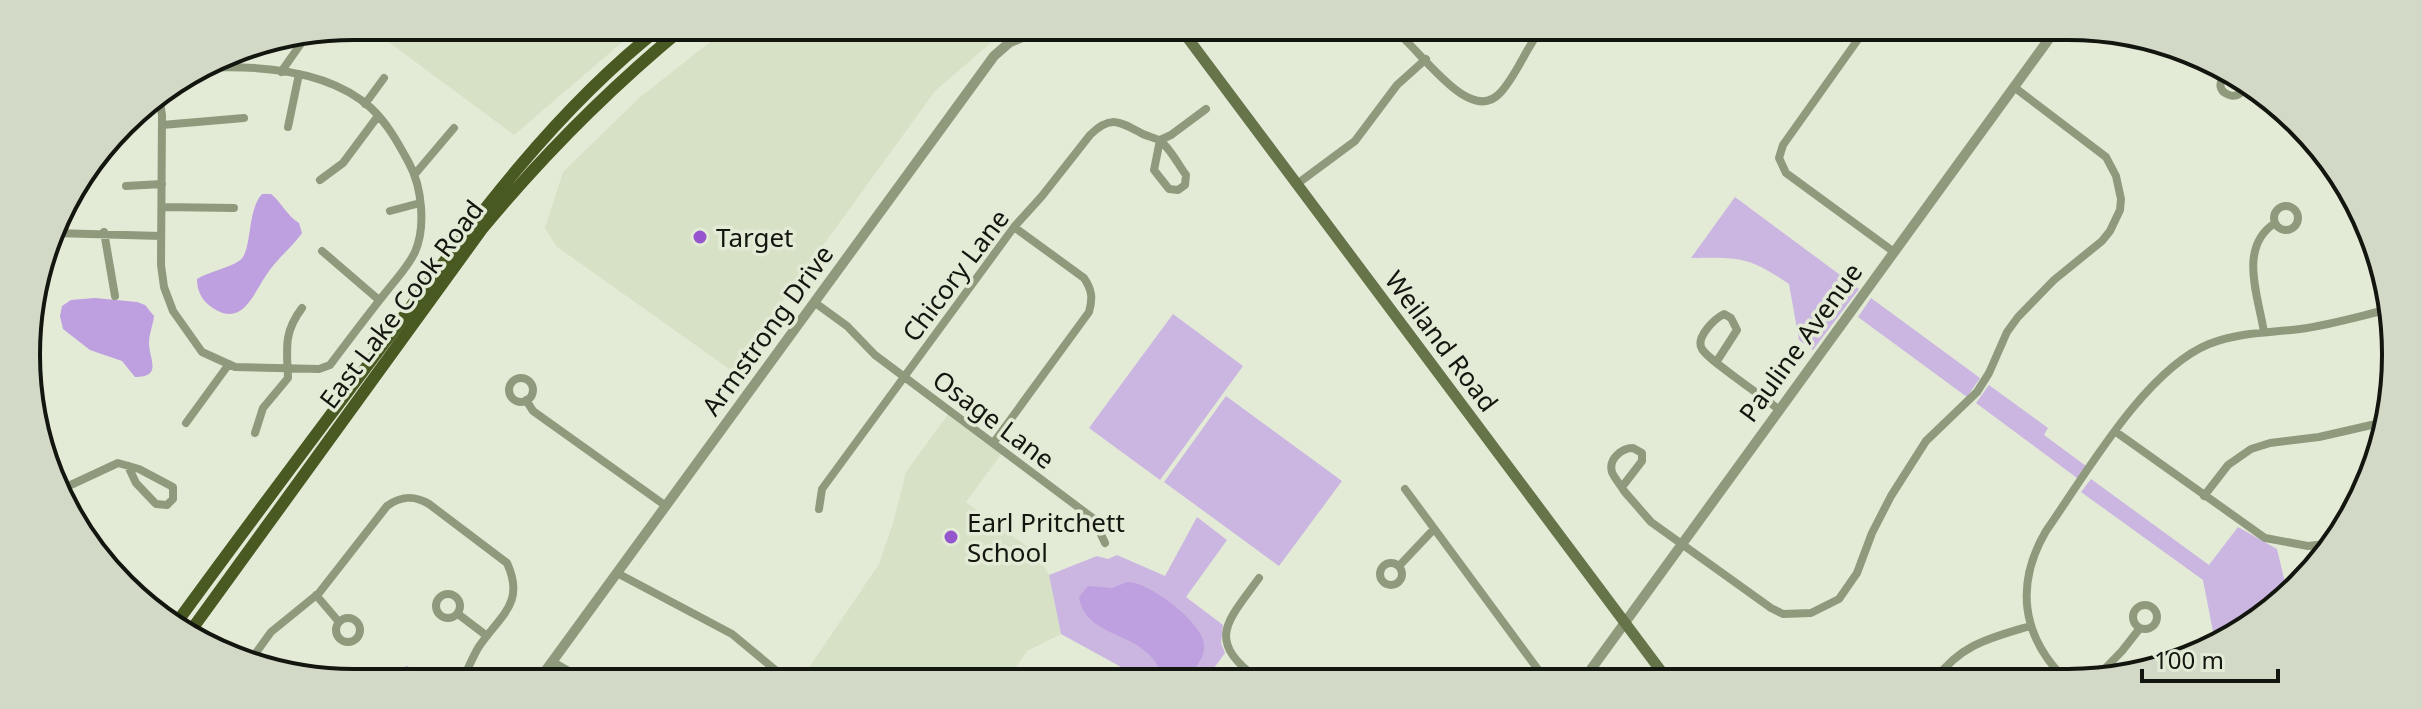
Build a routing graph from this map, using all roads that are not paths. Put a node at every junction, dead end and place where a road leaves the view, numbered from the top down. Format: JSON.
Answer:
{"nodes":[{"id":1,"x":646,"y":40,"type":"edge"},
{"id":2,"x":669,"y":40,"type":"edge"},
{"id":3,"x":1015,"y":40,"type":"edge"},
{"id":4,"x":1189,"y":40,"type":"edge"},
{"id":5,"x":1405,"y":40,"type":"edge"},
{"id":6,"x":1535,"y":40,"type":"edge"},
{"id":7,"x":1858,"y":40,"type":"edge"},
{"id":8,"x":2045,"y":40,"type":"edge"},
{"id":9,"x":300,"y":45,"type":"edge"},
{"id":10,"x":1426,"y":59,"type":"junction"},
{"id":11,"x":227,"y":67,"type":"edge"},
{"id":12,"x":281,"y":72,"type":"junction"},
{"id":13,"x":299,"y":74,"type":"junction"},
{"id":14,"x":384,"y":78,"type":"dead end"},
{"id":15,"x":2222,"y":80,"type":"edge"},
{"id":16,"x":2014,"y":87,"type":"junction"},
{"id":17,"x":2241,"y":92,"type":"edge"},
{"id":18,"x":365,"y":104,"type":"junction"},
{"id":19,"x":160,"y":107,"type":"edge"},
{"id":20,"x":1206,"y":109,"type":"dead end"},
{"id":21,"x":378,"y":116,"type":"junction"},
{"id":22,"x":244,"y":118,"type":"dead end"},
{"id":23,"x":162,"y":125,"type":"junction"},
{"id":24,"x":288,"y":127,"type":"dead end"},
{"id":25,"x":454,"y":128,"type":"dead end"},
{"id":26,"x":1160,"y":140,"type":"junction"},
{"id":27,"x":415,"y":174,"type":"junction"},
{"id":28,"x":320,"y":180,"type":"dead end"},
{"id":29,"x":162,"y":184,"type":"junction"},
{"id":30,"x":1297,"y":184,"type":"junction"},
{"id":31,"x":126,"y":186,"type":"dead end"},
{"id":32,"x":420,"y":203,"type":"junction"},
{"id":33,"x":162,"y":207,"type":"junction"},
{"id":34,"x":234,"y":208,"type":"dead end"},
{"id":35,"x":390,"y":211,"type":"dead end"},
{"id":36,"x":2275,"y":223,"type":"dead end"},
{"id":37,"x":1014,"y":227,"type":"junction"},
{"id":38,"x":104,"y":232,"type":"junction"},
{"id":39,"x":65,"y":233,"type":"edge"},
{"id":40,"x":161,"y":236,"type":"junction"},
{"id":41,"x":322,"y":251,"type":"dead end"},
{"id":42,"x":1894,"y":252,"type":"junction"},
{"id":43,"x":115,"y":296,"type":"dead end"},
{"id":44,"x":379,"y":300,"type":"junction"},
{"id":45,"x":814,"y":302,"type":"junction"},
{"id":46,"x":302,"y":308,"type":"dead end"},
{"id":47,"x":2379,"y":312,"type":"edge"},
{"id":48,"x":2264,"y":332,"type":"junction"},
{"id":49,"x":1717,"y":361,"type":"junction"},
{"id":50,"x":232,"y":365,"type":"junction"},
{"id":51,"x":288,"y":369,"type":"junction"},
{"id":52,"x":904,"y":376,"type":"junction"},
{"id":53,"x":526,"y":400,"type":"dead end"},
{"id":54,"x":1778,"y":409,"type":"junction"},
{"id":55,"x":186,"y":423,"type":"dead end"},
{"id":56,"x":2374,"y":424,"type":"edge"},
{"id":57,"x":2116,"y":432,"type":"junction"},
{"id":58,"x":255,"y":433,"type":"dead end"},
{"id":59,"x":994,"y":442,"type":"junction"},
{"id":60,"x":128,"y":466,"type":"junction"},
{"id":61,"x":69,"y":486,"type":"edge"},
{"id":62,"x":1622,"y":487,"type":"junction"},
{"id":63,"x":1405,"y":489,"type":"dead end"},
{"id":64,"x":2204,"y":496,"type":"junction"},
{"id":65,"x":666,"y":506,"type":"junction"},
{"id":66,"x":819,"y":509,"type":"dead end"},
{"id":67,"x":1434,"y":529,"type":"junction"},
{"id":68,"x":1105,"y":543,"type":"dead end"},
{"id":69,"x":1681,"y":543,"type":"junction"},
{"id":70,"x":2317,"y":546,"type":"edge"},
{"id":71,"x":1399,"y":566,"type":"dead end"},
{"id":72,"x":617,"y":573,"type":"junction"},
{"id":73,"x":1259,"y":578,"type":"dead end"},
{"id":74,"x":316,"y":595,"type":"junction"},
{"id":75,"x":458,"y":614,"type":"dead end"},
{"id":76,"x":181,"y":617,"type":"edge"},
{"id":77,"x":339,"y":622,"type":"dead end"},
{"id":78,"x":1626,"y":622,"type":"junction"},
{"id":79,"x":195,"y":625,"type":"edge"},
{"id":80,"x":2030,"y":626,"type":"junction"},
{"id":81,"x":2140,"y":628,"type":"dead end"},
{"id":82,"x":487,"y":636,"type":"junction"},
{"id":83,"x":256,"y":653,"type":"edge"},
{"id":84,"x":553,"y":662,"type":"junction"},
{"id":85,"x":2107,"y":666,"type":"edge"},
{"id":86,"x":468,"y":669,"type":"edge"},
{"id":87,"x":547,"y":669,"type":"edge"},
{"id":88,"x":565,"y":669,"type":"edge"},
{"id":89,"x":774,"y":669,"type":"edge"},
{"id":90,"x":1244,"y":669,"type":"edge"},
{"id":91,"x":1538,"y":669,"type":"edge"},
{"id":92,"x":1591,"y":669,"type":"edge"},
{"id":93,"x":1660,"y":669,"type":"edge"},
{"id":94,"x":1944,"y":669,"type":"edge"},
{"id":95,"x":2057,"y":669,"type":"edge"}],
"edges":[{"from":1,"to":76,"type":"main road","name":"East Lake Cook Road"},
{"from":2,"to":79,"type":"main road","name":"East Lake Cook Road"},
{"from":3,"to":45,"type":"street","name":"Armstrong Drive"},
{"from":4,"to":30,"type":"main road","name":"Weiland Road"},
{"from":5,"to":10,"type":"street"},
{"from":6,"to":10,"type":"street"},
{"from":7,"to":42,"type":"street"},
{"from":8,"to":16,"type":"street","name":"Pauline Avenue"},
{"from":9,"to":12,"type":"street"},
{"from":10,"to":30,"type":"street"},
{"from":11,"to":12,"type":"street"},
{"from":12,"to":13,"type":"street"},
{"from":13,"to":18,"type":"street"},
{"from":13,"to":24,"type":"street"},
{"from":14,"to":18,"type":"street"},
{"from":15,"to":17,"type":"street"},
{"from":16,"to":42,"type":"street","name":"Pauline Avenue"},
{"from":16,"to":69,"type":"street"},
{"from":18,"to":21,"type":"street"},
{"from":19,"to":23,"type":"street"},
{"from":20,"to":26,"type":"street"},
{"from":21,"to":27,"type":"street"},
{"from":21,"to":28,"type":"street"},
{"from":22,"to":23,"type":"street"},
{"from":23,"to":29,"type":"street"},
{"from":25,"to":27,"type":"street"},
{"from":26,"to":26,"type":"street","name":"Chicory Lane"},
{"from":26,"to":37,"type":"street","name":"Chicory Lane"},
{"from":27,"to":32,"type":"street"},
{"from":29,"to":31,"type":"street"},
{"from":29,"to":33,"type":"street"},
{"from":30,"to":78,"type":"main road","name":"Weiland Road"},
{"from":32,"to":35,"type":"street"},
{"from":32,"to":44,"type":"street"},
{"from":33,"to":34,"type":"street"},
{"from":33,"to":40,"type":"street"},
{"from":36,"to":48,"type":"street"},
{"from":37,"to":52,"type":"street","name":"Chicory Lane"},
{"from":37,"to":59,"type":"street"},
{"from":38,"to":39,"type":"street"},
{"from":38,"to":40,"type":"street"},
{"from":38,"to":43,"type":"street"},
{"from":40,"to":50,"type":"street"},
{"from":41,"to":44,"type":"street"},
{"from":42,"to":54,"type":"street","name":"Pauline Avenue"},
{"from":44,"to":51,"type":"street"},
{"from":45,"to":52,"type":"street","name":"Osage Lane"},
{"from":45,"to":65,"type":"street","name":"Armstrong Drive"},
{"from":46,"to":51,"type":"street"},
{"from":47,"to":48,"type":"street"},
{"from":48,"to":57,"type":"street"},
{"from":49,"to":49,"type":"street"},
{"from":49,"to":54,"type":"street"},
{"from":50,"to":51,"type":"street"},
{"from":50,"to":55,"type":"street"},
{"from":51,"to":58,"type":"street"},
{"from":52,"to":59,"type":"street","name":"Osage Lane"},
{"from":52,"to":66,"type":"street","name":"Chicory Lane"},
{"from":53,"to":65,"type":"street"},
{"from":54,"to":69,"type":"street","name":"Pauline Avenue"},
{"from":56,"to":64,"type":"street"},
{"from":57,"to":64,"type":"street"},
{"from":57,"to":80,"type":"street"},
{"from":59,"to":68,"type":"street","name":"Osage Lane"},
{"from":60,"to":60,"type":"street"},
{"from":60,"to":61,"type":"street"},
{"from":62,"to":62,"type":"street"},
{"from":62,"to":69,"type":"street"},
{"from":63,"to":67,"type":"street"},
{"from":64,"to":70,"type":"street"},
{"from":65,"to":72,"type":"street","name":"Armstrong Drive"},
{"from":67,"to":71,"type":"street"},
{"from":67,"to":91,"type":"street"},
{"from":69,"to":78,"type":"street","name":"Pauline Avenue"},
{"from":72,"to":84,"type":"street","name":"Armstrong Drive"},
{"from":72,"to":89,"type":"street"},
{"from":73,"to":90,"type":"street"},
{"from":74,"to":77,"type":"street"},
{"from":74,"to":82,"type":"street"},
{"from":74,"to":83,"type":"street"},
{"from":75,"to":82,"type":"street"},
{"from":78,"to":92,"type":"street","name":"Pauline Avenue"},
{"from":78,"to":93,"type":"main road","name":"Weiland Road"},
{"from":80,"to":94,"type":"street"},
{"from":80,"to":95,"type":"street"},
{"from":81,"to":85,"type":"street"},
{"from":82,"to":86,"type":"street"},
{"from":84,"to":87,"type":"street","name":"Armstrong Drive"},
{"from":84,"to":88,"type":"street"}]}
